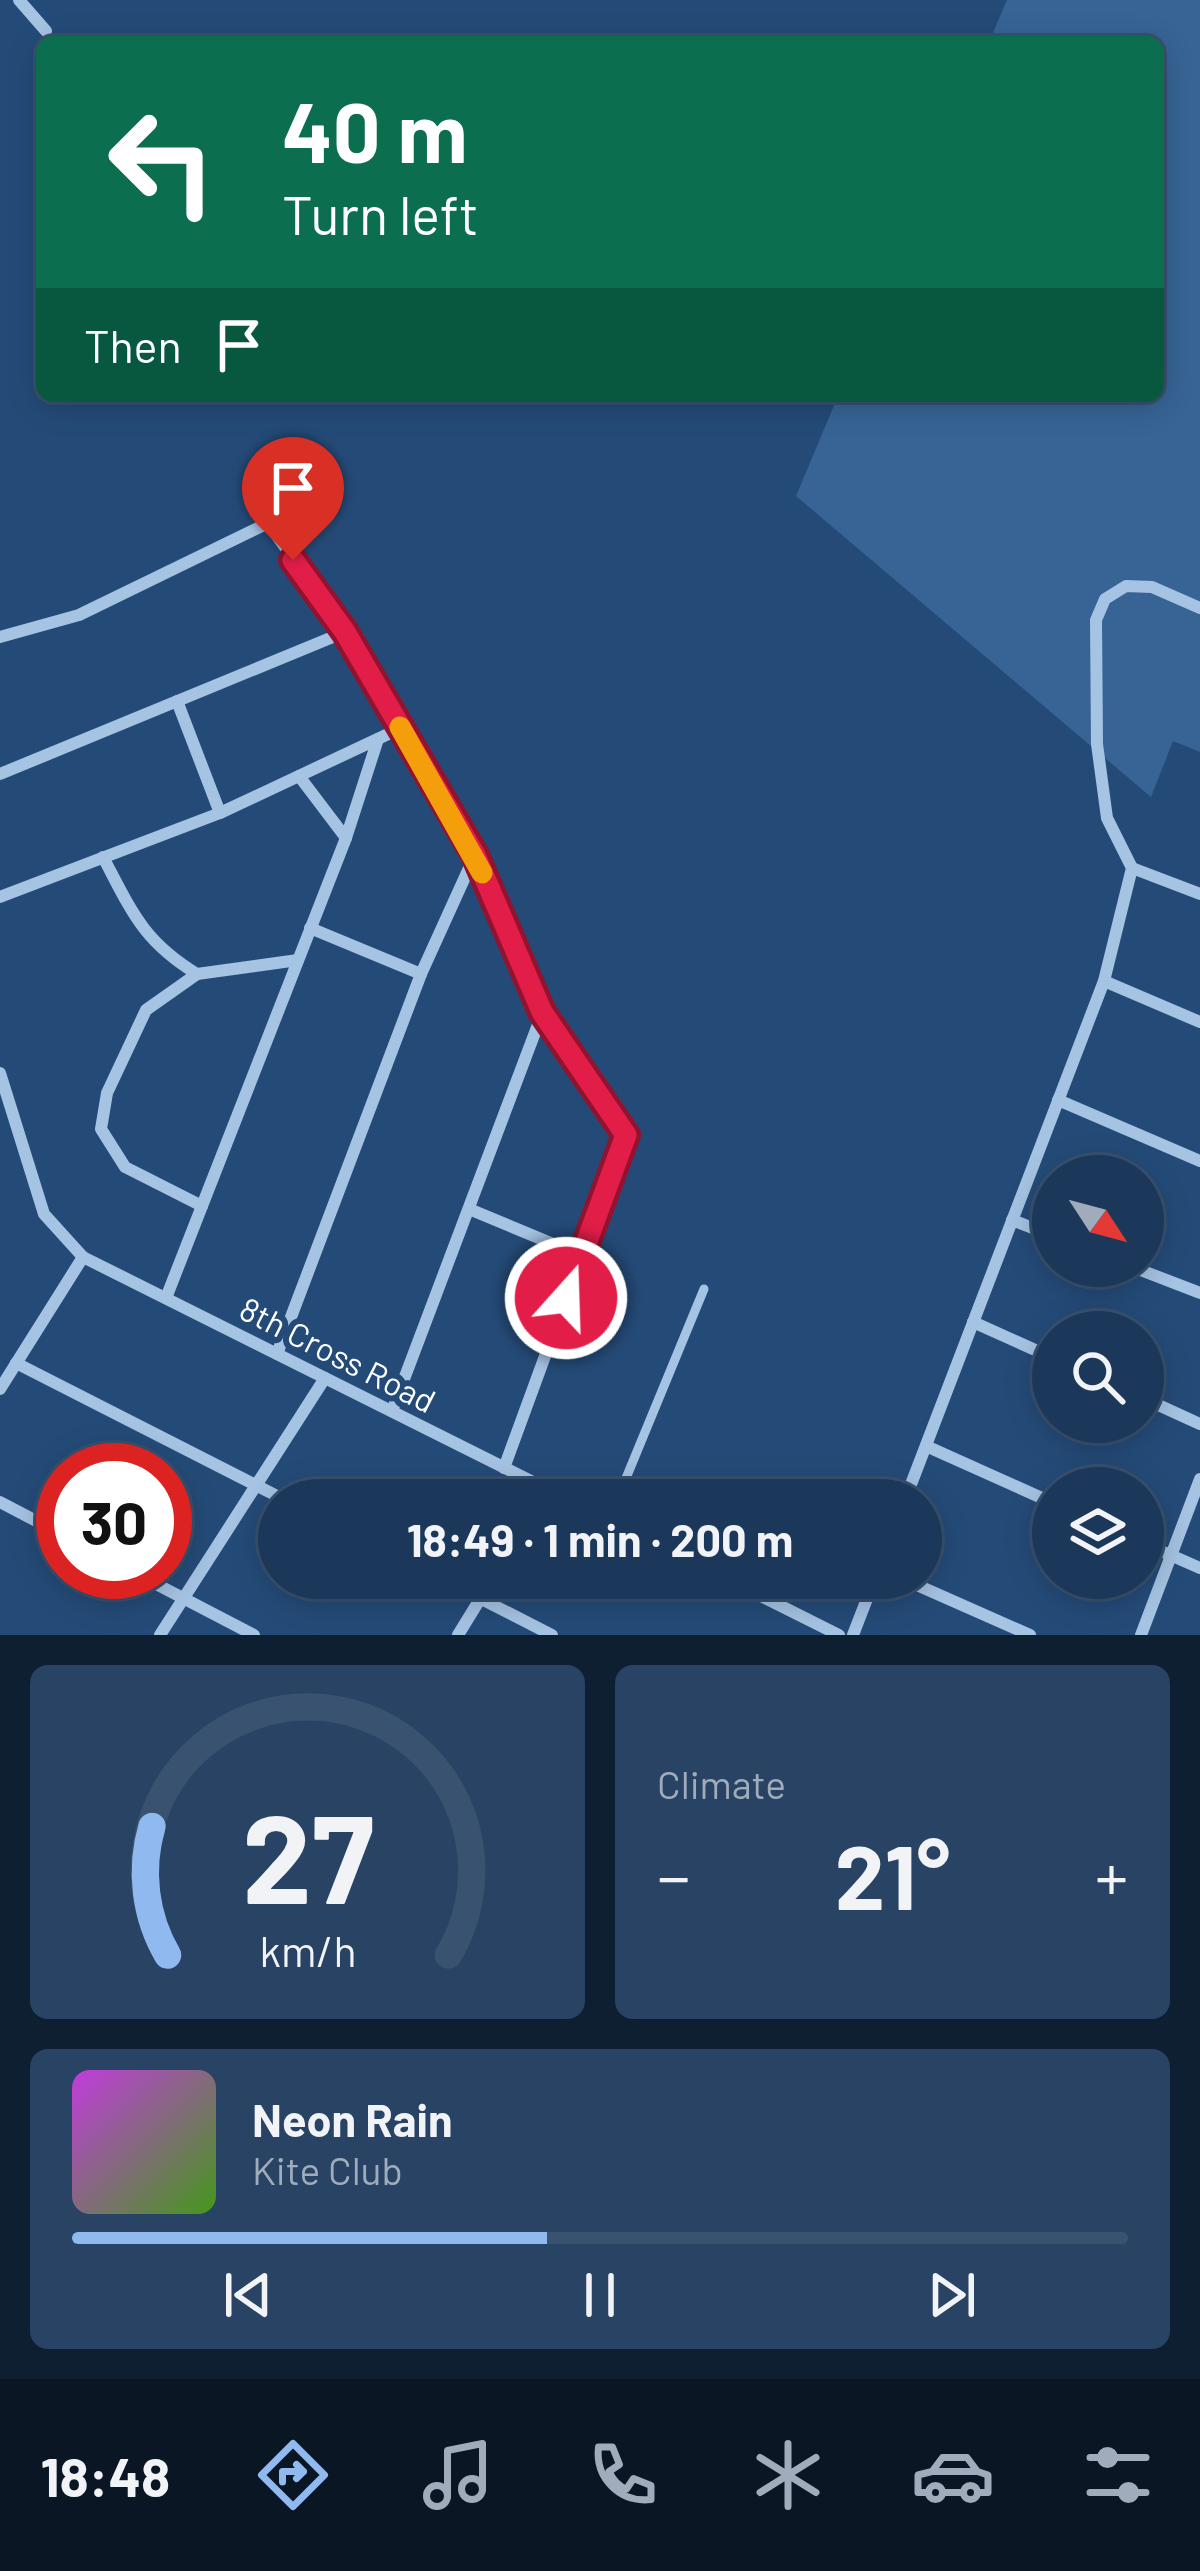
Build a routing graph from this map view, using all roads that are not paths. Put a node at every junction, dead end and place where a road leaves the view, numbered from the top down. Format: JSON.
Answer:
{"nodes":[{"id":1,"x":19,"y":0,"type":"edge"},
{"id":2,"x":46,"y":32,"type":"dead end"},
{"id":3,"x":1200,"y":608,"type":"edge"},
{"id":4,"x":345,"y":632,"type":"junction"},
{"id":5,"x":0,"y":638,"type":"edge"},
{"id":6,"x":177,"y":701,"type":"junction"},
{"id":7,"x":401,"y":728,"type":"junction"},
{"id":8,"x":378,"y":739,"type":"junction"},
{"id":9,"x":0,"y":774,"type":"edge"},
{"id":10,"x":298,"y":776,"type":"junction"},
{"id":11,"x":220,"y":813,"type":"junction"},
{"id":12,"x":346,"y":838,"type":"junction"},
{"id":13,"x":475,"y":855,"type":"junction"},
{"id":14,"x":104,"y":857,"type":"junction"},
{"id":15,"x":1132,"y":868,"type":"junction"},
{"id":16,"x":1200,"y":894,"type":"edge"},
{"id":17,"x":0,"y":897,"type":"edge"},
{"id":18,"x":310,"y":928,"type":"junction"},
{"id":19,"x":298,"y":960,"type":"junction"},
{"id":20,"x":197,"y":974,"type":"junction"},
{"id":21,"x":422,"y":974,"type":"junction"},
{"id":22,"x":1104,"y":981,"type":"junction"},
{"id":23,"x":542,"y":1012,"type":"junction"},
{"id":24,"x":1200,"y":1022,"type":"edge"},
{"id":25,"x":0,"y":1073,"type":"edge"},
{"id":26,"x":1058,"y":1100,"type":"junction"},
{"id":27,"x":1200,"y":1161,"type":"edge"},
{"id":28,"x":202,"y":1206,"type":"junction"},
{"id":29,"x":469,"y":1209,"type":"junction"},
{"id":30,"x":1012,"y":1220,"type":"junction"},
{"id":31,"x":1032,"y":1228,"type":"edge"},
{"id":32,"x":582,"y":1256,"type":"junction"},
{"id":33,"x":83,"y":1257,"type":"junction"},
{"id":34,"x":1164,"y":1279,"type":"edge"},
{"id":35,"x":704,"y":1289,"type":"dead end"},
{"id":36,"x":1200,"y":1293,"type":"edge"},
{"id":37,"x":166,"y":1298,"type":"junction"},
{"id":38,"x":973,"y":1322,"type":"junction"},
{"id":39,"x":1032,"y":1349,"type":"edge"},
{"id":40,"x":277,"y":1354,"type":"junction"},
{"id":41,"x":16,"y":1363,"type":"junction"},
{"id":42,"x":325,"y":1378,"type":"junction"},
{"id":43,"x":0,"y":1389,"type":"edge"},
{"id":44,"x":1164,"y":1408,"type":"edge"},
{"id":45,"x":392,"y":1411,"type":"junction"},
{"id":46,"x":1200,"y":1424,"type":"edge"},
{"id":47,"x":926,"y":1446,"type":"junction"},
{"id":48,"x":504,"y":1468,"type":"junction"},
{"id":49,"x":520,"y":1479,"type":"edge"},
{"id":50,"x":626,"y":1479,"type":"edge"},
{"id":51,"x":913,"y":1479,"type":"edge"},
{"id":52,"x":1200,"y":1479,"type":"edge"},
{"id":53,"x":256,"y":1485,"type":"junction"},
{"id":54,"x":1032,"y":1494,"type":"edge"},
{"id":55,"x":0,"y":1502,"type":"edge"},
{"id":56,"x":36,"y":1521,"type":"edge"},
{"id":57,"x":1164,"y":1553,"type":"edge"},
{"id":58,"x":1171,"y":1556,"type":"junction"},
{"id":59,"x":1200,"y":1568,"type":"edge"},
{"id":60,"x":192,"y":1585,"type":"edge"},
{"id":61,"x":942,"y":1596,"type":"edge"},
{"id":62,"x":183,"y":1599,"type":"edge"},
{"id":63,"x":186,"y":1599,"type":"edge"},
{"id":64,"x":481,"y":1599,"type":"joint"},
{"id":65,"x":767,"y":1599,"type":"edge"},
{"id":66,"x":867,"y":1599,"type":"edge"},
{"id":67,"x":160,"y":1635,"type":"edge"},
{"id":68,"x":254,"y":1635,"type":"edge"},
{"id":69,"x":458,"y":1635,"type":"edge"},
{"id":70,"x":552,"y":1635,"type":"edge"},
{"id":71,"x":839,"y":1635,"type":"edge"},
{"id":72,"x":853,"y":1635,"type":"edge"},
{"id":73,"x":1030,"y":1635,"type":"edge"},
{"id":74,"x":1141,"y":1635,"type":"edge"}],
"edges":[{"from":1,"to":2,"type":"street"},
{"from":3,"to":15,"type":"street"},
{"from":4,"to":5,"type":"street"},
{"from":4,"to":6,"type":"street"},
{"from":4,"to":7,"type":"street"},
{"from":6,"to":9,"type":"street"},
{"from":6,"to":11,"type":"street"},
{"from":7,"to":8,"type":"street"},
{"from":7,"to":13,"type":"street"},
{"from":8,"to":10,"type":"street"},
{"from":8,"to":12,"type":"street"},
{"from":10,"to":11,"type":"street"},
{"from":10,"to":12,"type":"street"},
{"from":11,"to":14,"type":"street"},
{"from":12,"to":18,"type":"street"},
{"from":13,"to":21,"type":"street"},
{"from":13,"to":23,"type":"street"},
{"from":14,"to":17,"type":"street"},
{"from":14,"to":20,"type":"street"},
{"from":15,"to":16,"type":"street"},
{"from":15,"to":22,"type":"street"},
{"from":18,"to":19,"type":"street"},
{"from":18,"to":21,"type":"street"},
{"from":19,"to":20,"type":"street"},
{"from":19,"to":28,"type":"street"},
{"from":20,"to":28,"type":"street"},
{"from":21,"to":40,"type":"street"},
{"from":22,"to":24,"type":"street"},
{"from":22,"to":26,"type":"street"},
{"from":23,"to":29,"type":"street"},
{"from":23,"to":32,"type":"street"},
{"from":25,"to":33,"type":"street"},
{"from":26,"to":27,"type":"street"},
{"from":26,"to":30,"type":"street"},
{"from":28,"to":37,"type":"street"},
{"from":29,"to":32,"type":"street"},
{"from":29,"to":45,"type":"street"},
{"from":30,"to":31,"type":"street"},
{"from":30,"to":38,"type":"street"},
{"from":32,"to":48,"type":"street"},
{"from":33,"to":37,"type":"street","name":"8th Cross Road"},
{"from":33,"to":41,"type":"street"},
{"from":34,"to":36,"type":"street"},
{"from":35,"to":50,"type":"lane"},
{"from":37,"to":40,"type":"street","name":"8th Cross Road"},
{"from":38,"to":39,"type":"street"},
{"from":38,"to":47,"type":"street"},
{"from":40,"to":42,"type":"street","name":"8th Cross Road"},
{"from":41,"to":43,"type":"street"},
{"from":41,"to":53,"type":"street"},
{"from":42,"to":45,"type":"street","name":"8th Cross Road"},
{"from":42,"to":53,"type":"street"},
{"from":44,"to":46,"type":"street"},
{"from":45,"to":48,"type":"street","name":"8th Cross Road"},
{"from":47,"to":51,"type":"street"},
{"from":47,"to":54,"type":"street"},
{"from":48,"to":49,"type":"street","name":"8th Cross Road"},
{"from":52,"to":58,"type":"street"},
{"from":53,"to":60,"type":"street"},
{"from":55,"to":56,"type":"street"},
{"from":57,"to":58,"type":"street"},
{"from":58,"to":59,"type":"street"},
{"from":58,"to":74,"type":"street"},
{"from":61,"to":73,"type":"street"},
{"from":62,"to":67,"type":"street"},
{"from":63,"to":68,"type":"street"},
{"from":64,"to":69,"type":"street"},
{"from":64,"to":70,"type":"street"},
{"from":65,"to":71,"type":"street"},
{"from":66,"to":72,"type":"street"}]}
